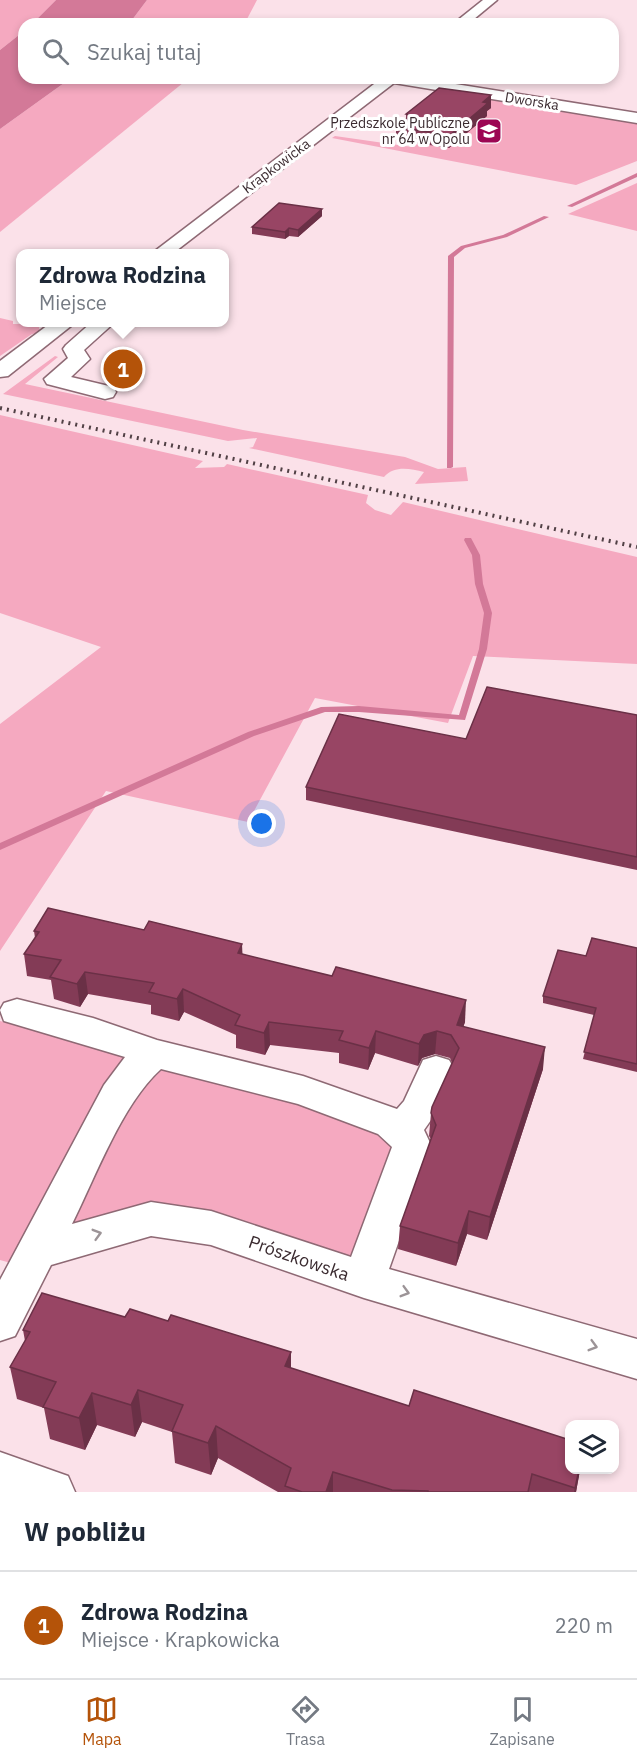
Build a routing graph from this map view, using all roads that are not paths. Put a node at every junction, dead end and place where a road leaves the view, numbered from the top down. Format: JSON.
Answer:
{"nodes":[{"id":1,"x":491,"y":0,"type":"edge"},
{"id":2,"x":468,"y":18,"type":"edge"},
{"id":3,"x":385,"y":84,"type":"edge"},
{"id":4,"x":409,"y":84,"type":"edge"},
{"id":5,"x":427,"y":90,"type":"junction"},
{"id":6,"x":465,"y":101,"type":"edge"},
{"id":7,"x":637,"y":118,"type":"edge"},
{"id":8,"x":167,"y":249,"type":"edge"},
{"id":9,"x":59,"y":327,"type":"edge"},
{"id":10,"x":99,"y":327,"type":"edge"},
{"id":11,"x":0,"y":371,"type":"edge"},
{"id":12,"x":105,"y":392,"type":"dead end"},
{"id":13,"x":17,"y":1012,"type":"dead end"},
{"id":14,"x":154,"y":1053,"type":"junction"},
{"id":15,"x":436,"y":1070,"type":"dead end"},
{"id":16,"x":402,"y":1129,"type":"junction"},
{"id":17,"x":37,"y":1251,"type":"junction"},
{"id":18,"x":364,"y":1280,"type":"junction"},
{"id":19,"x":0,"y":1322,"type":"edge"},
{"id":20,"x":637,"y":1359,"type":"edge"},
{"id":21,"x":0,"y":1475,"type":"edge"},
{"id":22,"x":43,"y":1492,"type":"edge"},
{"id":23,"x":50,"y":1492,"type":"edge"}],
"edges":[{"from":1,"to":2,"type":"street"},
{"from":3,"to":8,"type":"street","name":"Krapkowicka"},
{"from":4,"to":5,"type":"street","name":"Dworska"},
{"from":5,"to":6,"type":"street"},
{"from":5,"to":7,"type":"street","name":"Dworska"},
{"from":9,"to":11,"type":"street"},
{"from":10,"to":12,"type":"street"},
{"from":13,"to":14,"type":"street"},
{"from":14,"to":16,"type":"street"},
{"from":14,"to":17,"type":"street"},
{"from":15,"to":16,"type":"street"},
{"from":16,"to":18,"type":"street"},
{"from":17,"to":18,"type":"street","name":"Prószkowska","one_way":true},
{"from":17,"to":19,"type":"street"},
{"from":18,"to":20,"type":"street","name":"Prószkowska","one_way":true},
{"from":21,"to":23,"type":"street"},
{"from":22,"to":23,"type":"street"}]}
